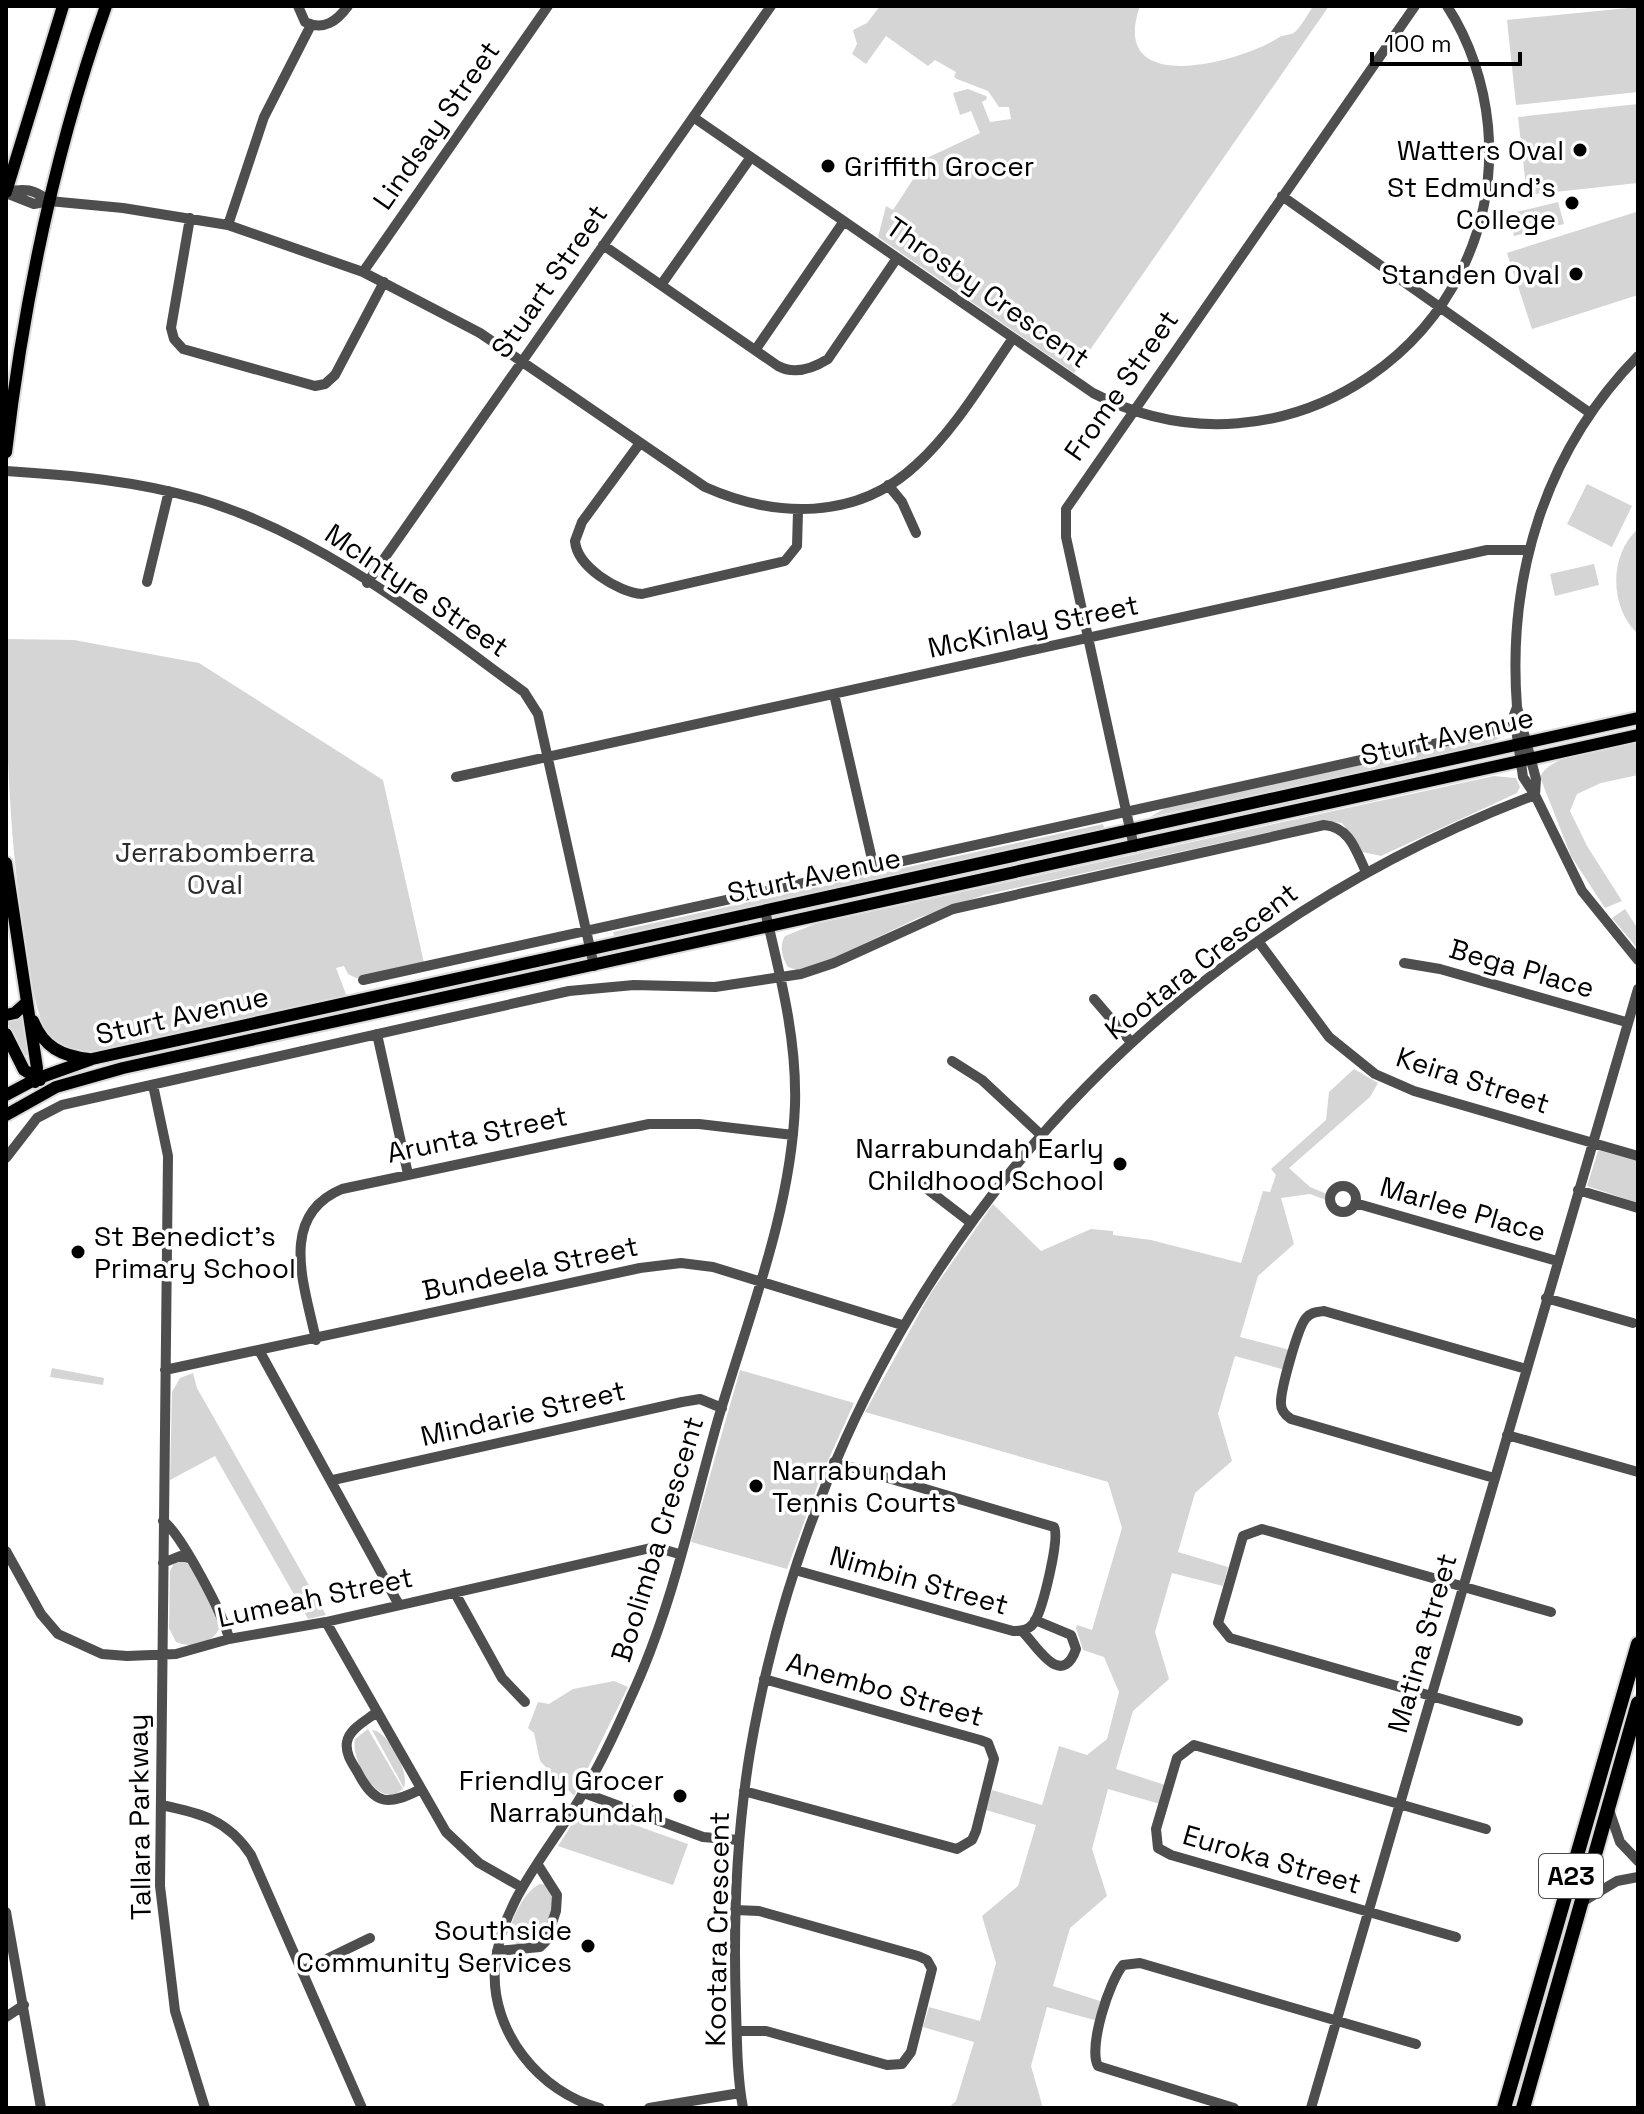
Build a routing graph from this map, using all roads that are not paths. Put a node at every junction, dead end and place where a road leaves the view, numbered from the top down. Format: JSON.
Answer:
{"nodes":[{"id":1,"x":63,"y":6,"type":"edge"},
{"id":2,"x":106,"y":6,"type":"edge"},
{"id":3,"x":298,"y":6,"type":"edge"},
{"id":4,"x":348,"y":6,"type":"edge"},
{"id":5,"x":548,"y":6,"type":"edge"},
{"id":6,"x":771,"y":6,"type":"edge"},
{"id":7,"x":1415,"y":6,"type":"edge"},
{"id":8,"x":1447,"y":6,"type":"edge"},
{"id":9,"x":311,"y":25,"type":"junction"},
{"id":10,"x":693,"y":117,"type":"junction"},
{"id":11,"x":751,"y":157,"type":"junction"},
{"id":12,"x":6,"y":192,"type":"edge"},
{"id":13,"x":1282,"y":196,"type":"junction"},
{"id":14,"x":49,"y":201,"type":"junction"},
{"id":15,"x":190,"y":218,"type":"junction"},
{"id":16,"x":844,"y":221,"type":"junction"},
{"id":17,"x":228,"y":225,"type":"junction"},
{"id":18,"x":603,"y":245,"type":"junction"},
{"id":19,"x":897,"y":258,"type":"junction"},
{"id":20,"x":363,"y":272,"type":"junction"},
{"id":21,"x":384,"y":282,"type":"junction"},
{"id":22,"x":661,"y":285,"type":"junction"},
{"id":23,"x":1441,"y":308,"type":"junction"},
{"id":24,"x":1013,"y":338,"type":"junction"},
{"id":25,"x":756,"y":349,"type":"junction"},
{"id":26,"x":1638,"y":356,"type":"edge"},
{"id":27,"x":522,"y":362,"type":"junction"},
{"id":28,"x":9,"y":394,"type":"edge"},
{"id":29,"x":1133,"y":410,"type":"junction"},
{"id":30,"x":1590,"y":413,"type":"junction"},
{"id":31,"x":640,"y":443,"type":"junction"},
{"id":32,"x":6,"y":452,"type":"edge"},
{"id":33,"x":6,"y":471,"type":"edge"},
{"id":34,"x":888,"y":485,"type":"junction"},
{"id":35,"x":169,"y":491,"type":"junction"},
{"id":36,"x":798,"y":512,"type":"junction"},
{"id":37,"x":916,"y":533,"type":"dead end"},
{"id":38,"x":1528,"y":550,"type":"junction"},
{"id":39,"x":147,"y":582,"type":"dead end"},
{"id":40,"x":367,"y":583,"type":"junction"},
{"id":41,"x":1088,"y":639,"type":"junction"},
{"id":42,"x":834,"y":694,"type":"junction"},
{"id":43,"x":1638,"y":718,"type":"edge"},
{"id":44,"x":1519,"y":725,"type":"junction"},
{"id":45,"x":1638,"y":735,"type":"edge"},
{"id":46,"x":1522,"y":744,"type":"junction"},
{"id":47,"x":548,"y":757,"type":"junction"},
{"id":48,"x":1526,"y":761,"type":"junction"},
{"id":49,"x":456,"y":777,"type":"dead end"},
{"id":50,"x":1535,"y":795,"type":"junction"},
{"id":51,"x":1126,"y":812,"type":"junction"},
{"id":52,"x":1131,"y":830,"type":"junction"},
{"id":53,"x":1134,"y":847,"type":"junction"},
{"id":54,"x":6,"y":863,"type":"edge"},
{"id":55,"x":874,"y":868,"type":"junction"},
{"id":56,"x":1366,"y":872,"type":"junction"},
{"id":57,"x":765,"y":911,"type":"junction"},
{"id":58,"x":769,"y":927,"type":"junction"},
{"id":59,"x":586,"y":932,"type":"junction"},
{"id":60,"x":1258,"y":941,"type":"junction"},
{"id":61,"x":590,"y":949,"type":"junction"},
{"id":62,"x":1638,"y":960,"type":"edge"},
{"id":63,"x":1404,"y":963,"type":"dead end"},
{"id":64,"x":594,"y":966,"type":"junction"},
{"id":65,"x":781,"y":979,"type":"junction"},
{"id":66,"x":363,"y":980,"type":"dead end"},
{"id":67,"x":1638,"y":989,"type":"edge"},
{"id":68,"x":1094,"y":999,"type":"dead end"},
{"id":69,"x":26,"y":1003,"type":"junction"},
{"id":70,"x":6,"y":1015,"type":"edge"},
{"id":71,"x":1626,"y":1022,"type":"junction"},
{"id":72,"x":6,"y":1034,"type":"edge"},
{"id":73,"x":377,"y":1034,"type":"junction"},
{"id":74,"x":1131,"y":1042,"type":"junction"},
{"id":75,"x":92,"y":1059,"type":"junction"},
{"id":76,"x":156,"y":1060,"type":"junction"},
{"id":77,"x":952,"y":1061,"type":"dead end"},
{"id":78,"x":36,"y":1079,"type":"junction"},
{"id":79,"x":153,"y":1085,"type":"junction"},
{"id":80,"x":6,"y":1095,"type":"edge"},
{"id":81,"x":29,"y":1100,"type":"junction"},
{"id":82,"x":10,"y":1112,"type":"edge"},
{"id":83,"x":1040,"y":1134,"type":"junction"},
{"id":84,"x":793,"y":1135,"type":"junction"},
{"id":85,"x":1591,"y":1142,"type":"junction"},
{"id":86,"x":1638,"y":1156,"type":"edge"},
{"id":87,"x":6,"y":1158,"type":"edge"},
{"id":88,"x":408,"y":1174,"type":"junction"},
{"id":89,"x":918,"y":1182,"type":"dead end"},
{"id":90,"x":1578,"y":1190,"type":"junction"},
{"id":91,"x":1355,"y":1203,"type":"dead end"},
{"id":92,"x":1638,"y":1208,"type":"edge"},
{"id":93,"x":970,"y":1222,"type":"junction"},
{"id":94,"x":1557,"y":1261,"type":"junction"},
{"id":95,"x":760,"y":1282,"type":"junction"},
{"id":96,"x":1546,"y":1298,"type":"junction"},
{"id":97,"x":1633,"y":1323,"type":"dead end"},
{"id":98,"x":902,"y":1325,"type":"junction"},
{"id":99,"x":316,"y":1340,"type":"junction"},
{"id":100,"x":260,"y":1352,"type":"junction"},
{"id":101,"x":1526,"y":1369,"type":"junction"},
{"id":102,"x":165,"y":1370,"type":"junction"},
{"id":103,"x":722,"y":1408,"type":"junction"},
{"id":104,"x":1507,"y":1435,"type":"junction"},
{"id":105,"x":834,"y":1462,"type":"junction"},
{"id":106,"x":1638,"y":1472,"type":"edge"},
{"id":107,"x":1494,"y":1478,"type":"junction"},
{"id":108,"x":333,"y":1480,"type":"junction"},
{"id":109,"x":163,"y":1521,"type":"junction"},
{"id":110,"x":6,"y":1551,"type":"edge"},
{"id":111,"x":679,"y":1554,"type":"junction"},
{"id":112,"x":188,"y":1558,"type":"junction"},
{"id":113,"x":163,"y":1563,"type":"junction"},
{"id":114,"x":795,"y":1570,"type":"junction"},
{"id":115,"x":1463,"y":1586,"type":"junction"},
{"id":116,"x":455,"y":1593,"type":"junction"},
{"id":117,"x":399,"y":1605,"type":"junction"},
{"id":118,"x":1551,"y":1612,"type":"dead end"},
{"id":119,"x":1035,"y":1620,"type":"junction"},
{"id":120,"x":326,"y":1622,"type":"junction"},
{"id":121,"x":1022,"y":1631,"type":"junction"},
{"id":122,"x":229,"y":1639,"type":"junction"},
{"id":123,"x":1638,"y":1644,"type":"edge"},
{"id":124,"x":162,"y":1655,"type":"junction"},
{"id":125,"x":764,"y":1679,"type":"junction"},
{"id":126,"x":1432,"y":1695,"type":"junction"},
{"id":127,"x":525,"y":1702,"type":"dead end"},
{"id":128,"x":1638,"y":1703,"type":"edge"},
{"id":129,"x":377,"y":1712,"type":"junction"},
{"id":130,"x":1518,"y":1721,"type":"dead end"},
{"id":131,"x":421,"y":1789,"type":"junction"},
{"id":132,"x":744,"y":1791,"type":"junction"},
{"id":133,"x":584,"y":1793,"type":"junction"},
{"id":134,"x":1402,"y":1804,"type":"junction"},
{"id":135,"x":161,"y":1805,"type":"junction"},
{"id":136,"x":1608,"y":1808,"type":"junction"},
{"id":137,"x":1486,"y":1829,"type":"dead end"},
{"id":138,"x":738,"y":1840,"type":"junction"},
{"id":139,"x":1638,"y":1861,"type":"edge"},
{"id":140,"x":538,"y":1865,"type":"junction"},
{"id":141,"x":1638,"y":1877,"type":"edge"},
{"id":142,"x":521,"y":1887,"type":"junction"},
{"id":143,"x":1581,"y":1902,"type":"junction"},
{"id":144,"x":735,"y":1910,"type":"junction"},
{"id":145,"x":6,"y":1912,"type":"edge"},
{"id":146,"x":1370,"y":1913,"type":"junction"},
{"id":147,"x":1456,"y":1937,"type":"dead end"},
{"id":148,"x":370,"y":1938,"type":"dead end"},
{"id":149,"x":497,"y":1951,"type":"junction"},
{"id":150,"x":302,"y":1971,"type":"junction"},
{"id":151,"x":24,"y":2005,"type":"junction"},
{"id":152,"x":6,"y":2017,"type":"edge"},
{"id":153,"x":1339,"y":2021,"type":"junction"},
{"id":154,"x":737,"y":2031,"type":"junction"},
{"id":155,"x":1416,"y":2044,"type":"dead end"},
{"id":156,"x":740,"y":2093,"type":"junction"},
{"id":157,"x":567,"y":2103,"type":"edge"},
{"id":158,"x":41,"y":2108,"type":"edge"},
{"id":159,"x":205,"y":2108,"type":"edge"},
{"id":160,"x":362,"y":2108,"type":"edge"},
{"id":161,"x":600,"y":2108,"type":"edge"},
{"id":162,"x":649,"y":2108,"type":"edge"},
{"id":163,"x":743,"y":2108,"type":"edge"},
{"id":164,"x":1234,"y":2108,"type":"edge"},
{"id":165,"x":1311,"y":2108,"type":"edge"},
{"id":166,"x":1504,"y":2108,"type":"edge"},
{"id":167,"x":1523,"y":2108,"type":"edge"}],
"edges":[{"from":1,"to":12,"type":"main road"},
{"from":2,"to":14,"type":"main road"},
{"from":3,"to":9,"type":"street"},
{"from":4,"to":9,"type":"street"},
{"from":5,"to":20,"type":"street","name":"Lindsay Street"},
{"from":6,"to":10,"type":"street","name":"Stuart Street"},
{"from":7,"to":13,"type":"street","name":"Frome Street"},
{"from":8,"to":23,"type":"street","name":"Throsby Crescent"},
{"from":9,"to":17,"type":"street"},
{"from":10,"to":11,"type":"street","name":"Throsby Crescent"},
{"from":10,"to":18,"type":"street","name":"Stuart Street"},
{"from":11,"to":16,"type":"street","name":"Throsby Crescent"},
{"from":11,"to":22,"type":"street"},
{"from":12,"to":14,"type":"street"},
{"from":13,"to":23,"type":"street"},
{"from":13,"to":29,"type":"street","name":"Frome Street"},
{"from":14,"to":15,"type":"street"},
{"from":14,"to":28,"type":"main road"},
{"from":15,"to":17,"type":"street"},
{"from":15,"to":21,"type":"street"},
{"from":16,"to":19,"type":"street","name":"Throsby Crescent"},
{"from":16,"to":25,"type":"street"},
{"from":17,"to":20,"type":"street"},
{"from":18,"to":22,"type":"street"},
{"from":18,"to":27,"type":"street","name":"Stuart Street"},
{"from":19,"to":24,"type":"street","name":"Throsby Crescent"},
{"from":19,"to":25,"type":"street"},
{"from":20,"to":21,"type":"street"},
{"from":21,"to":27,"type":"street"},
{"from":22,"to":25,"type":"street"},
{"from":23,"to":29,"type":"street","name":"Throsby Crescent"},
{"from":23,"to":30,"type":"street"},
{"from":24,"to":29,"type":"street","name":"Throsby Crescent"},
{"from":24,"to":34,"type":"street"},
{"from":26,"to":30,"type":"street"},
{"from":27,"to":31,"type":"street"},
{"from":27,"to":40,"type":"street","name":"Stuart Street"},
{"from":28,"to":32,"type":"main road"},
{"from":29,"to":41,"type":"street","name":"Frome Street"},
{"from":30,"to":38,"type":"street"},
{"from":31,"to":36,"type":"street"},
{"from":31,"to":36,"type":"street"},
{"from":33,"to":35,"type":"street","name":"McIntyre Street"},
{"from":34,"to":36,"type":"street"},
{"from":34,"to":37,"type":"street"},
{"from":35,"to":39,"type":"street"},
{"from":35,"to":40,"type":"street","name":"McIntyre Street"},
{"from":38,"to":41,"type":"street","name":"McKinlay Street"},
{"from":38,"to":44,"type":"street"},
{"from":40,"to":47,"type":"street","name":"McIntyre Street"},
{"from":41,"to":42,"type":"street","name":"McKinlay Street"},
{"from":41,"to":51,"type":"street","name":"Frome Street"},
{"from":42,"to":47,"type":"street","name":"McKinlay Street"},
{"from":42,"to":55,"type":"street"},
{"from":43,"to":46,"type":"main road","name":"Sturt Avenue"},
{"from":44,"to":46,"type":"street"},
{"from":44,"to":51,"type":"street","name":"Sturt Avenue"},
{"from":45,"to":48,"type":"main road","name":"Sturt Avenue"},
{"from":46,"to":48,"type":"street"},
{"from":46,"to":52,"type":"main road","name":"Sturt Avenue"},
{"from":47,"to":49,"type":"street","name":"McKinlay Street"},
{"from":47,"to":59,"type":"street","name":"McIntyre Street"},
{"from":48,"to":50,"type":"street"},
{"from":48,"to":53,"type":"main road","name":"Sturt Avenue"},
{"from":50,"to":56,"type":"street","name":"Kootara Crescent"},
{"from":50,"to":62,"type":"street"},
{"from":51,"to":52,"type":"street","name":"Frome Street"},
{"from":51,"to":55,"type":"street","name":"Sturt Avenue"},
{"from":52,"to":53,"type":"street","name":"Frome Street"},
{"from":52,"to":57,"type":"main road","name":"Sturt Avenue"},
{"from":53,"to":58,"type":"main road","name":"Sturt Avenue"},
{"from":54,"to":69,"type":"main road"},
{"from":55,"to":59,"type":"street","name":"Sturt Avenue"},
{"from":56,"to":60,"type":"street","name":"Kootara Crescent"},
{"from":56,"to":65,"type":"street"},
{"from":57,"to":58,"type":"street","name":"Boolimba Crescent"},
{"from":57,"to":61,"type":"main road","name":"Sturt Avenue"},
{"from":58,"to":64,"type":"main road","name":"Sturt Avenue"},
{"from":58,"to":65,"type":"street","name":"Boolimba Crescent"},
{"from":59,"to":61,"type":"street","name":"McIntyre Street"},
{"from":59,"to":66,"type":"street","name":"Sturt Avenue"},
{"from":60,"to":74,"type":"street","name":"Kootara Crescent"},
{"from":60,"to":85,"type":"street","name":"Keira Street"},
{"from":61,"to":64,"type":"street","name":"McIntyre Street"},
{"from":61,"to":75,"type":"main road","name":"Sturt Avenue"},
{"from":63,"to":71,"type":"street","name":"Bega Place"},
{"from":64,"to":76,"type":"main road","name":"Sturt Avenue"},
{"from":65,"to":73,"type":"street"},
{"from":65,"to":84,"type":"street","name":"Boolimba Crescent"},
{"from":67,"to":71,"type":"street","name":"Matina Street"},
{"from":68,"to":74,"type":"street"},
{"from":69,"to":70,"type":"main road"},
{"from":69,"to":75,"type":"main road"},
{"from":69,"to":78,"type":"main road"},
{"from":71,"to":85,"type":"street","name":"Matina Street"},
{"from":72,"to":78,"type":"main road"},
{"from":73,"to":79,"type":"street"},
{"from":73,"to":88,"type":"street"},
{"from":74,"to":83,"type":"street","name":"Kootara Crescent"},
{"from":75,"to":78,"type":"main road","name":"Sturt Avenue"},
{"from":76,"to":78,"type":"main road"},
{"from":76,"to":81,"type":"main road","name":"Sturt Avenue"},
{"from":77,"to":83,"type":"street"},
{"from":78,"to":80,"type":"main road","name":"Sturt Avenue"},
{"from":78,"to":81,"type":"main road"},
{"from":79,"to":87,"type":"street"},
{"from":79,"to":102,"type":"street","name":"Tallara Parkway"},
{"from":81,"to":82,"type":"main road","name":"Sturt Avenue"},
{"from":83,"to":93,"type":"street","name":"Kootara Crescent"},
{"from":84,"to":88,"type":"street","name":"Arunta Street"},
{"from":84,"to":95,"type":"street","name":"Boolimba Crescent"},
{"from":85,"to":86,"type":"street"},
{"from":85,"to":90,"type":"street","name":"Matina Street"},
{"from":88,"to":99,"type":"street","name":"Arunta Street"},
{"from":89,"to":93,"type":"street"},
{"from":90,"to":92,"type":"street"},
{"from":90,"to":94,"type":"street","name":"Matina Street"},
{"from":91,"to":94,"type":"street","name":"Marlee Place"},
{"from":93,"to":98,"type":"street","name":"Kootara Crescent"},
{"from":94,"to":96,"type":"street","name":"Matina Street"},
{"from":95,"to":98,"type":"street","name":"Bundeela Street"},
{"from":95,"to":99,"type":"street","name":"Bundeela Street"},
{"from":95,"to":103,"type":"street","name":"Boolimba Crescent"},
{"from":96,"to":97,"type":"street"},
{"from":96,"to":101,"type":"street","name":"Matina Street"},
{"from":98,"to":105,"type":"street","name":"Kootara Crescent"},
{"from":99,"to":100,"type":"street","name":"Bundeela Street"},
{"from":100,"to":102,"type":"street","name":"Bundeela Street"},
{"from":100,"to":108,"type":"street"},
{"from":101,"to":104,"type":"street","name":"Matina Street"},
{"from":101,"to":107,"type":"street"},
{"from":102,"to":109,"type":"street","name":"Tallara Parkway"},
{"from":103,"to":108,"type":"street","name":"Mindarie Street"},
{"from":103,"to":111,"type":"street","name":"Boolimba Crescent"},
{"from":104,"to":106,"type":"street"},
{"from":104,"to":107,"type":"street","name":"Matina Street"},
{"from":105,"to":114,"type":"street","name":"Kootara Crescent"},
{"from":105,"to":119,"type":"street","name":"Nimbin Street"},
{"from":107,"to":115,"type":"street","name":"Matina Street"},
{"from":108,"to":117,"type":"street"},
{"from":109,"to":112,"type":"street"},
{"from":109,"to":113,"type":"street","name":"Tallara Parkway"},
{"from":110,"to":124,"type":"street","name":"Lumeah Street"},
{"from":111,"to":116,"type":"street","name":"Lumeah Street"},
{"from":111,"to":133,"type":"street","name":"Boolimba Crescent"},
{"from":112,"to":113,"type":"street"},
{"from":112,"to":122,"type":"street"},
{"from":113,"to":124,"type":"street","name":"Tallara Parkway"},
{"from":114,"to":121,"type":"street","name":"Nimbin Street"},
{"from":114,"to":125,"type":"street","name":"Kootara Crescent"},
{"from":115,"to":118,"type":"street"},
{"from":115,"to":126,"type":"street","name":"Matina Street"},
{"from":115,"to":126,"type":"street"},
{"from":116,"to":117,"type":"street","name":"Lumeah Street"},
{"from":116,"to":127,"type":"street"},
{"from":117,"to":120,"type":"street","name":"Lumeah Street"},
{"from":119,"to":121,"type":"street","name":"Nimbin Street"},
{"from":119,"to":121,"type":"street"},
{"from":120,"to":122,"type":"street","name":"Lumeah Street"},
{"from":120,"to":129,"type":"street"},
{"from":122,"to":124,"type":"street","name":"Lumeah Street"},
{"from":123,"to":166,"type":"highway","number":"A23"},
{"from":124,"to":135,"type":"street","name":"Tallara Parkway"},
{"from":125,"to":132,"type":"street","name":"Kootara Crescent"},
{"from":125,"to":132,"type":"street","name":"Anembo Street"},
{"from":126,"to":130,"type":"street"},
{"from":126,"to":134,"type":"street","name":"Matina Street"},
{"from":128,"to":136,"type":"highway","number":"A23"},
{"from":129,"to":131,"type":"street"},
{"from":129,"to":131,"type":"street"},
{"from":131,"to":142,"type":"street"},
{"from":132,"to":138,"type":"street","name":"Kootara Crescent"},
{"from":133,"to":138,"type":"street"},
{"from":133,"to":140,"type":"street","name":"Boolimba Crescent"},
{"from":134,"to":137,"type":"street"},
{"from":134,"to":146,"type":"street","name":"Matina Street"},
{"from":134,"to":146,"type":"street","name":"Euroka Street"},
{"from":135,"to":150,"type":"street"},
{"from":135,"to":159,"type":"street","name":"Tallara Parkway"},
{"from":136,"to":139,"type":"street"},
{"from":136,"to":143,"type":"highway","number":"A23"},
{"from":138,"to":144,"type":"street","name":"Kootara Crescent"},
{"from":140,"to":142,"type":"street","name":"Boolimba Crescent"},
{"from":140,"to":149,"type":"street"},
{"from":141,"to":143,"type":"street"},
{"from":142,"to":149,"type":"street","name":"Boolimba Crescent"},
{"from":143,"to":167,"type":"highway","number":"A23"},
{"from":144,"to":154,"type":"street","name":"Kootara Crescent"},
{"from":144,"to":154,"type":"street"},
{"from":145,"to":151,"type":"street"},
{"from":146,"to":147,"type":"street"},
{"from":146,"to":153,"type":"street","name":"Matina Street"},
{"from":148,"to":150,"type":"street"},
{"from":149,"to":157,"type":"street","name":"Boolimba Crescent"},
{"from":150,"to":160,"type":"street"},
{"from":151,"to":152,"type":"street"},
{"from":151,"to":158,"type":"street"},
{"from":153,"to":155,"type":"street"},
{"from":153,"to":164,"type":"street"},
{"from":153,"to":165,"type":"street","name":"Matina Street"},
{"from":154,"to":156,"type":"street","name":"Kootara Crescent"},
{"from":156,"to":162,"type":"street"},
{"from":156,"to":163,"type":"street","name":"Kootara Crescent"},
{"from":157,"to":161,"type":"street","name":"Boolimba Crescent"}]}
